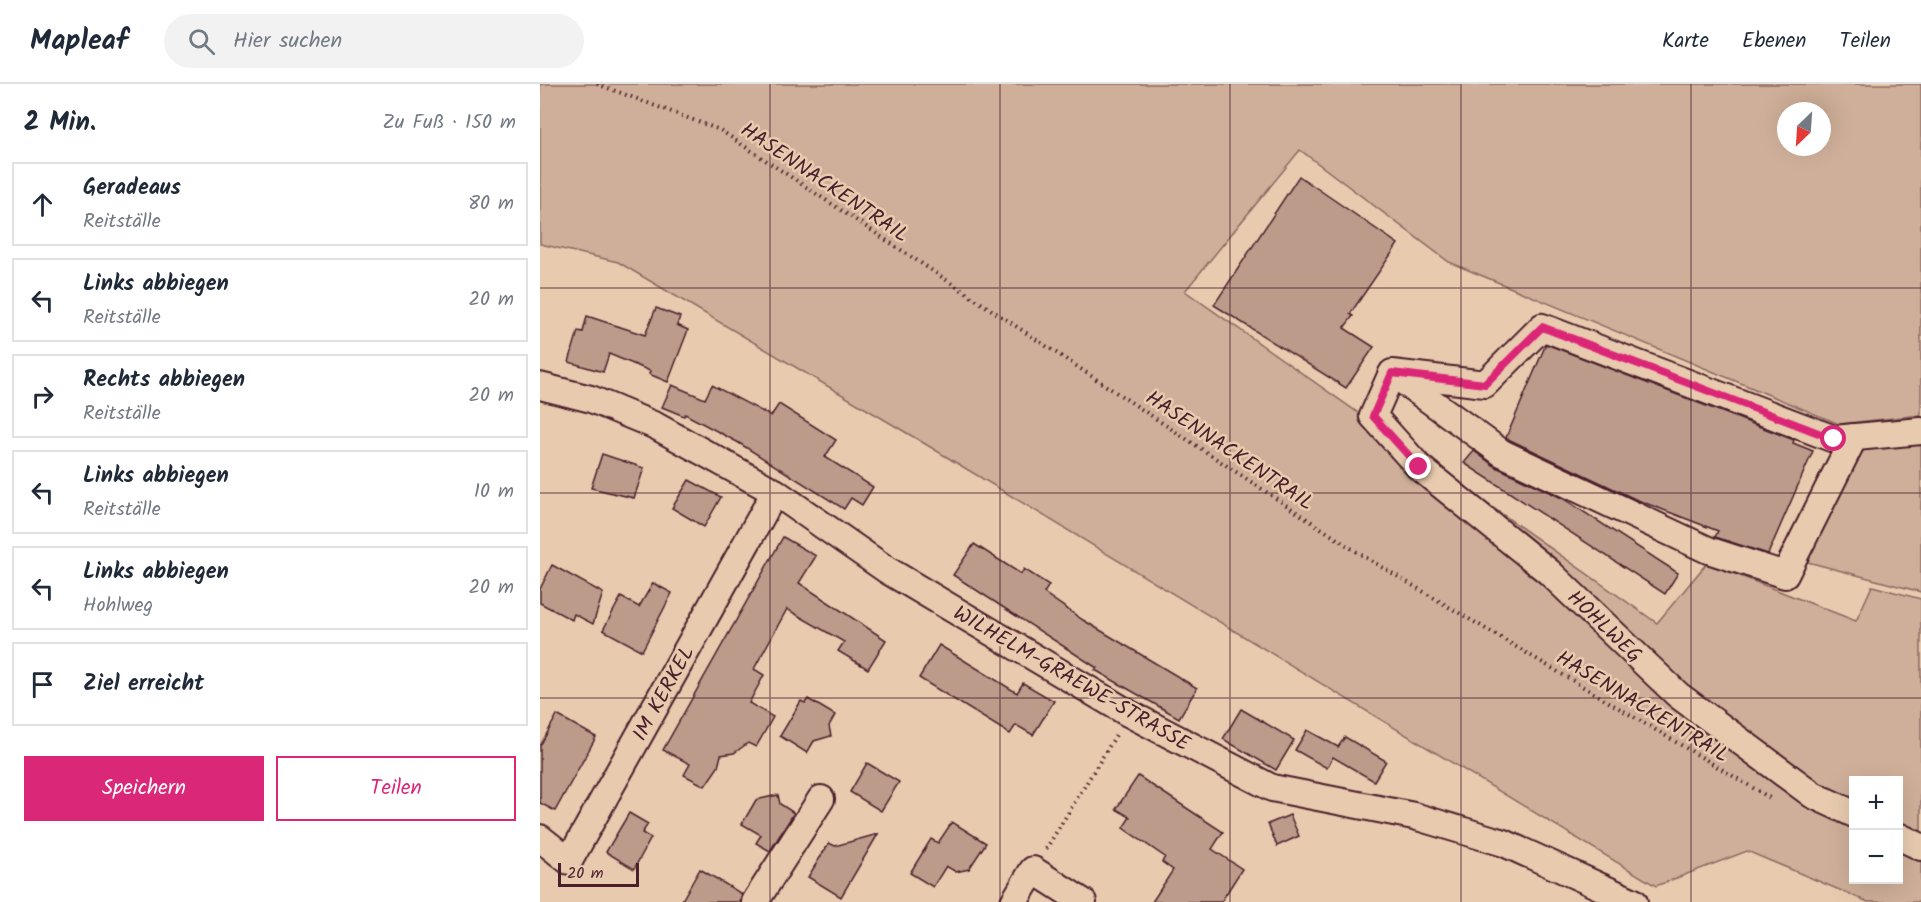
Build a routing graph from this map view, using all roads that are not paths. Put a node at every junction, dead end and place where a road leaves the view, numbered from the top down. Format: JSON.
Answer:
{"nodes":[{"id":1,"x":1392,"y":373,"type":"junction"},
{"id":2,"x":540,"y":386,"type":"edge"},
{"id":3,"x":1921,"y":431,"type":"edge"},
{"id":4,"x":1854,"y":437,"type":"junction"},
{"id":5,"x":775,"y":492,"type":"junction"},
{"id":6,"x":821,"y":799,"type":"dead end"},
{"id":7,"x":1849,"y":812,"type":"edge"},
{"id":8,"x":540,"y":838,"type":"edge"},
{"id":9,"x":1903,"y":838,"type":"edge"},
{"id":10,"x":1921,"y":847,"type":"edge"},
{"id":11,"x":755,"y":902,"type":"edge"},
{"id":12,"x":1014,"y":902,"type":"edge"},
{"id":13,"x":1083,"y":902,"type":"edge"},
{"id":14,"x":1634,"y":902,"type":"edge"}],
"edges":[{"from":1,"to":4,"type":"street"},
{"from":1,"to":4,"type":"street"},
{"from":1,"to":7,"type":"street","name":"HOHLWEG"},
{"from":2,"to":5,"type":"street","name":"WILHELM-GRAEWE-STRASSE"},
{"from":3,"to":4,"type":"street"},
{"from":5,"to":8,"type":"street","name":"IM KERKEL"},
{"from":5,"to":14,"type":"street","name":"WILHELM-GRAEWE-STRASSE"},
{"from":6,"to":11,"type":"street"},
{"from":9,"to":10,"type":"street"},
{"from":12,"to":13,"type":"street"}]}
